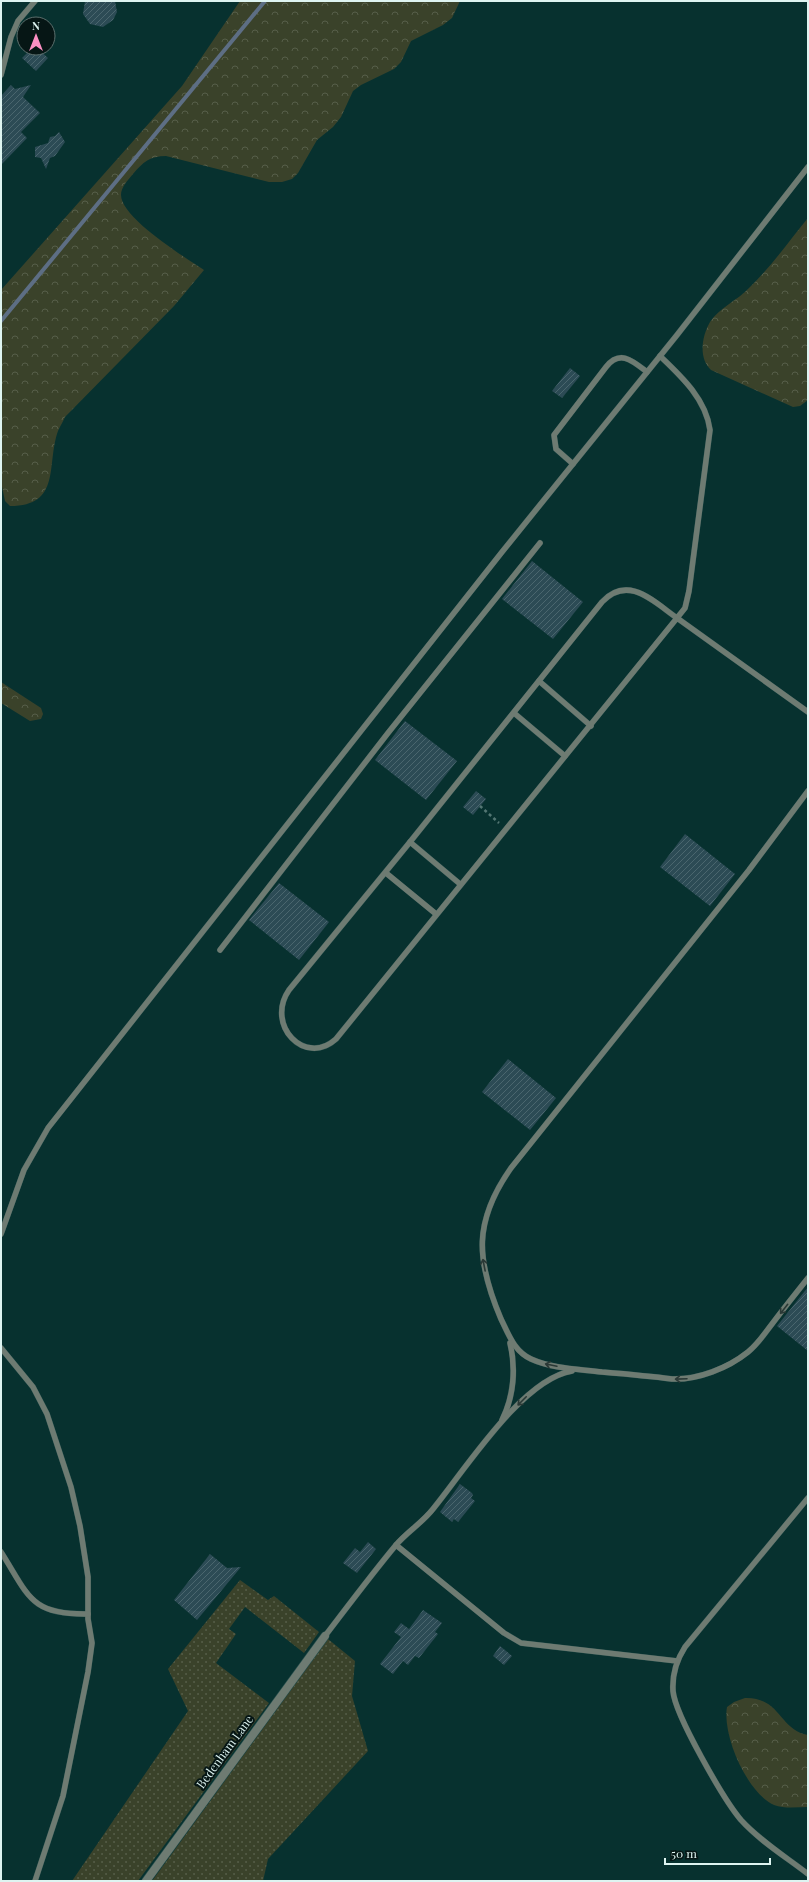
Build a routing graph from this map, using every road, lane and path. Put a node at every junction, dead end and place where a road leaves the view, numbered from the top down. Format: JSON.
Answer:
{"nodes":[{"id":1,"x":36,"y":1,"type":"edge"},
{"id":2,"x":1,"y":75,"type":"edge"},
{"id":3,"x":808,"y":167,"type":"edge"},
{"id":4,"x":660,"y":356,"type":"junction"},
{"id":5,"x":647,"y":372,"type":"junction"},
{"id":6,"x":573,"y":464,"type":"junction"},
{"id":7,"x":540,"y":543,"type":"dead end"},
{"id":8,"x":677,"y":618,"type":"junction"},
{"id":9,"x":539,"y":682,"type":"junction"},
{"id":10,"x":808,"y":712,"type":"edge"},
{"id":11,"x":514,"y":713,"type":"junction"},
{"id":12,"x":590,"y":726,"type":"junction"},
{"id":13,"x":565,"y":756,"type":"junction"},
{"id":14,"x":808,"y":792,"type":"edge"},
{"id":15,"x":480,"y":806,"type":"dead end"},
{"id":16,"x":506,"y":828,"type":"junction"},
{"id":17,"x":410,"y":842,"type":"junction"},
{"id":18,"x":386,"y":873,"type":"junction"},
{"id":19,"x":460,"y":884,"type":"junction"},
{"id":20,"x":436,"y":914,"type":"junction"},
{"id":21,"x":220,"y":950,"type":"dead end"},
{"id":22,"x":1,"y":1234,"type":"edge"},
{"id":23,"x":808,"y":1278,"type":"edge"},
{"id":24,"x":508,"y":1333,"type":"junction"},
{"id":25,"x":1,"y":1348,"type":"edge"},
{"id":26,"x":579,"y":1370,"type":"junction"},
{"id":27,"x":498,"y":1427,"type":"junction"},
{"id":28,"x":808,"y":1498,"type":"edge"},
{"id":29,"x":396,"y":1545,"type":"junction"},
{"id":30,"x":1,"y":1552,"type":"edge"},
{"id":31,"x":88,"y":1614,"type":"junction"},
{"id":32,"x":324,"y":1636,"type":"joint"},
{"id":33,"x":677,"y":1661,"type":"junction"},
{"id":34,"x":808,"y":1874,"type":"edge"},
{"id":35,"x":35,"y":1881,"type":"edge"},
{"id":36,"x":146,"y":1881,"type":"edge"}],
"edges":[{"from":1,"to":2,"type":"lane"},
{"from":3,"to":4,"type":"lane"},
{"from":4,"to":5,"type":"lane"},
{"from":4,"to":8,"type":"lane"},
{"from":5,"to":6,"type":"lane"},
{"from":5,"to":6,"type":"lane"},
{"from":6,"to":22,"type":"lane"},
{"from":7,"to":21,"type":"lane"},
{"from":8,"to":9,"type":"lane"},
{"from":8,"to":10,"type":"lane"},
{"from":8,"to":12,"type":"lane"},
{"from":9,"to":11,"type":"lane"},
{"from":9,"to":12,"type":"lane"},
{"from":11,"to":13,"type":"lane"},
{"from":11,"to":17,"type":"lane"},
{"from":12,"to":13,"type":"lane"},
{"from":13,"to":16,"type":"lane"},
{"from":24,"to":14,"type":"lane","one_way":true},
{"from":15,"to":16,"type":"path"},
{"from":16,"to":19,"type":"lane"},
{"from":17,"to":18,"type":"lane"},
{"from":17,"to":19,"type":"lane"},
{"from":18,"to":20,"type":"lane"},
{"from":18,"to":20,"type":"lane"},
{"from":19,"to":20,"type":"lane"},
{"from":23,"to":26,"type":"lane","one_way":true},
{"from":26,"to":24,"type":"lane","one_way":true},
{"from":24,"to":27,"type":"lane"},
{"from":25,"to":31,"type":"lane"},
{"from":26,"to":27,"type":"lane","one_way":true},
{"from":27,"to":29,"type":"lane"},
{"from":28,"to":33,"type":"lane"},
{"from":29,"to":32,"type":"lane"},
{"from":29,"to":33,"type":"lane"},
{"from":30,"to":31,"type":"lane"},
{"from":31,"to":35,"type":"lane"},
{"from":32,"to":36,"type":"street","name":"Bedenham Lane"},
{"from":33,"to":34,"type":"lane"}]}
